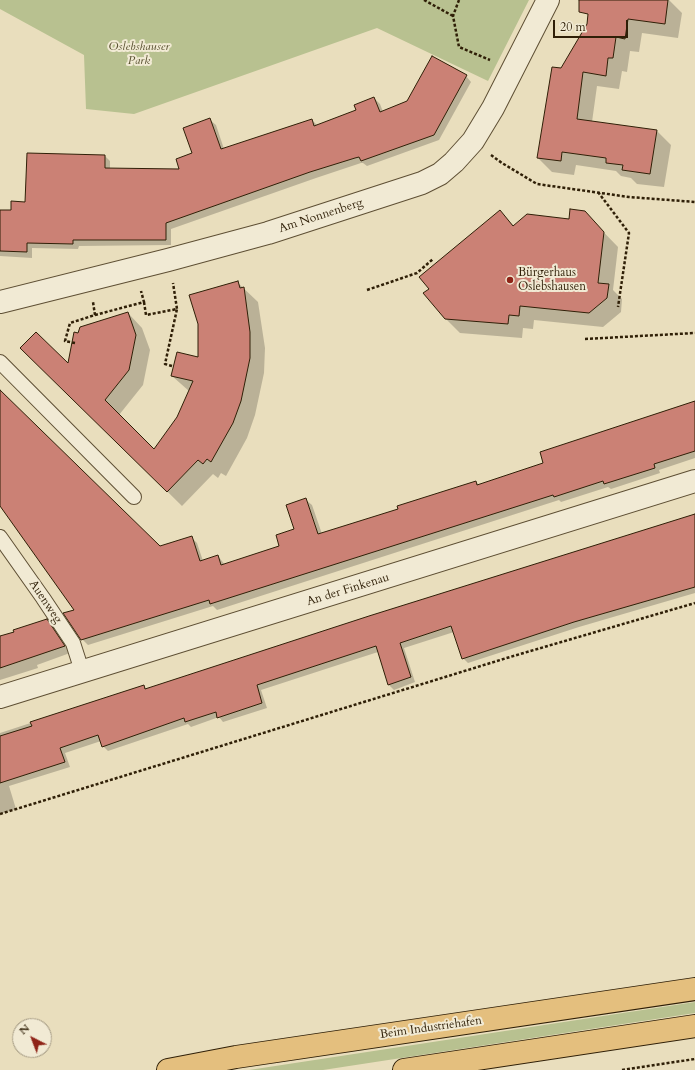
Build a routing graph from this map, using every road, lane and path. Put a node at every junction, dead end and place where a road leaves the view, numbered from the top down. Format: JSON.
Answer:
{"nodes":[{"id":1,"x":424,"y":0,"type":"edge"},
{"id":2,"x":459,"y":0,"type":"edge"},
{"id":3,"x":548,"y":0,"type":"edge"},
{"id":4,"x":453,"y":16,"type":"junction"},
{"id":5,"x":512,"y":70,"type":"junction"},
{"id":6,"x":473,"y":141,"type":"junction"},
{"id":7,"x":598,"y":192,"type":"junction"},
{"id":8,"x":695,"y":202,"type":"edge"},
{"id":9,"x":433,"y":259,"type":"dead end"},
{"id":10,"x":168,"y":260,"type":"junction"},
{"id":11,"x":134,"y":268,"type":"junction"},
{"id":12,"x":88,"y":280,"type":"junction"},
{"id":13,"x":367,"y":290,"type":"dead end"},
{"id":14,"x":0,"y":302,"type":"edge"},
{"id":15,"x":144,"y":302,"type":"junction"},
{"id":16,"x":618,"y":307,"type":"dead end"},
{"id":17,"x":177,"y":309,"type":"junction"},
{"id":18,"x":96,"y":315,"type":"junction"},
{"id":19,"x":695,"y":333,"type":"edge"},
{"id":20,"x":585,"y":339,"type":"dead end"},
{"id":21,"x":74,"y":343,"type":"dead end"},
{"id":22,"x":0,"y":362,"type":"edge"},
{"id":23,"x":172,"y":366,"type":"dead end"},
{"id":24,"x":695,"y":481,"type":"edge"},
{"id":25,"x":134,"y":497,"type":"dead end"},
{"id":26,"x":0,"y":537,"type":"edge"},
{"id":27,"x":695,"y":603,"type":"edge"},
{"id":28,"x":82,"y":671,"type":"junction"},
{"id":29,"x":0,"y":697,"type":"edge"},
{"id":30,"x":0,"y":814,"type":"edge"},
{"id":31,"x":695,"y":989,"type":"edge"},
{"id":32,"x":695,"y":1026,"type":"edge"},
{"id":33,"x":695,"y":1059,"type":"edge"},
{"id":34,"x":168,"y":1070,"type":"edge"},
{"id":35,"x":404,"y":1070,"type":"edge"},
{"id":36,"x":622,"y":1070,"type":"edge"}],
"edges":[{"from":1,"to":4,"type":"path"},
{"from":2,"to":4,"type":"path"},
{"from":3,"to":5,"type":"street","name":"Am Nonnenberg"},
{"from":4,"to":5,"type":"path"},
{"from":5,"to":6,"type":"street","name":"Am Nonnenberg"},
{"from":6,"to":7,"type":"path"},
{"from":6,"to":10,"type":"street","name":"Am Nonnenberg"},
{"from":7,"to":8,"type":"path"},
{"from":7,"to":16,"type":"path"},
{"from":9,"to":13,"type":"path"},
{"from":10,"to":11,"type":"street","name":"Am Nonnenberg"},
{"from":10,"to":17,"type":"path"},
{"from":11,"to":12,"type":"street","name":"Am Nonnenberg"},
{"from":11,"to":15,"type":"path"},
{"from":12,"to":14,"type":"street","name":"Am Nonnenberg"},
{"from":12,"to":18,"type":"path"},
{"from":15,"to":17,"type":"path"},
{"from":15,"to":18,"type":"path"},
{"from":17,"to":23,"type":"path"},
{"from":18,"to":21,"type":"path"},
{"from":19,"to":20,"type":"path"},
{"from":22,"to":25,"type":"lane"},
{"from":24,"to":28,"type":"street","name":"An der Finkenau"},
{"from":26,"to":28,"type":"lane","name":"Auenweg"},
{"from":27,"to":30,"type":"path"},
{"from":28,"to":29,"type":"street","name":"An der Finkenau"},
{"from":31,"to":34,"type":"main road","name":"Beim Industriehafen"},
{"from":32,"to":35,"type":"main road"},
{"from":33,"to":36,"type":"path"}]}
